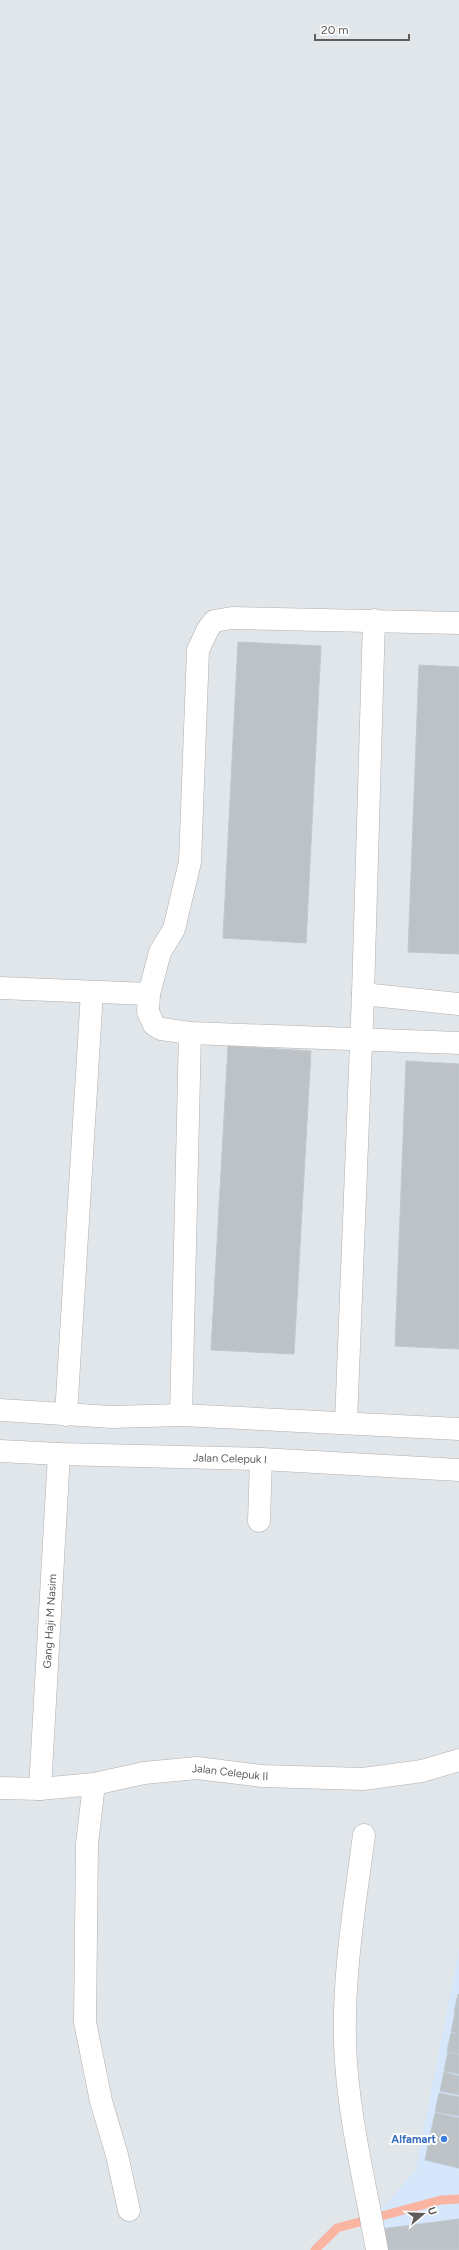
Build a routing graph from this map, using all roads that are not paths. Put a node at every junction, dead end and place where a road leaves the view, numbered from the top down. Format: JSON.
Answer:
{"nodes":[{"id":1,"x":374,"y":620,"type":"junction"},
{"id":2,"x":459,"y":624,"type":"edge"},
{"id":3,"x":0,"y":988,"type":"edge"},
{"id":4,"x":92,"y":992,"type":"junction"},
{"id":5,"x":149,"y":994,"type":"junction"},
{"id":6,"x":364,"y":994,"type":"junction"},
{"id":7,"x":459,"y":1004,"type":"edge"},
{"id":8,"x":190,"y":1033,"type":"junction"},
{"id":9,"x":362,"y":1038,"type":"junction"},
{"id":10,"x":459,"y":1043,"type":"edge"},
{"id":11,"x":0,"y":1410,"type":"edge"},
{"id":12,"x":66,"y":1415,"type":"junction"},
{"id":13,"x":181,"y":1416,"type":"junction"},
{"id":14,"x":346,"y":1422,"type":"junction"},
{"id":15,"x":459,"y":1429,"type":"edge"},
{"id":16,"x":0,"y":1451,"type":"edge"},
{"id":17,"x":59,"y":1454,"type":"junction"},
{"id":18,"x":261,"y":1459,"type":"junction"},
{"id":19,"x":459,"y":1470,"type":"edge"},
{"id":20,"x":259,"y":1521,"type":"dead end"},
{"id":21,"x":459,"y":1760,"type":"edge"},
{"id":22,"x":94,"y":1784,"type":"junction"},
{"id":23,"x":0,"y":1788,"type":"edge"},
{"id":24,"x":40,"y":1789,"type":"junction"},
{"id":25,"x":364,"y":1835,"type":"dead end"},
{"id":26,"x":129,"y":2210,"type":"dead end"},
{"id":27,"x":377,"y":2250,"type":"edge"}],
"edges":[{"from":1,"to":2,"type":"street"},
{"from":1,"to":5,"type":"street"},
{"from":1,"to":6,"type":"street"},
{"from":3,"to":4,"type":"street"},
{"from":4,"to":5,"type":"street"},
{"from":4,"to":12,"type":"street"},
{"from":5,"to":8,"type":"street"},
{"from":6,"to":7,"type":"street"},
{"from":6,"to":9,"type":"street"},
{"from":8,"to":9,"type":"street"},
{"from":8,"to":13,"type":"street"},
{"from":9,"to":10,"type":"street"},
{"from":9,"to":14,"type":"street"},
{"from":11,"to":12,"type":"street"},
{"from":12,"to":13,"type":"street"},
{"from":13,"to":14,"type":"street"},
{"from":14,"to":15,"type":"street"},
{"from":16,"to":17,"type":"street","name":"Jalan Celepuk I"},
{"from":17,"to":18,"type":"street","name":"Jalan Celepuk I"},
{"from":17,"to":24,"type":"street","name":"Gang Haji M Nasim"},
{"from":18,"to":19,"type":"street","name":"Jalan Celepuk I"},
{"from":18,"to":20,"type":"street"},
{"from":21,"to":22,"type":"street","name":"Jalan Celepuk II"},
{"from":22,"to":24,"type":"street","name":"Jalan Celepuk II"},
{"from":22,"to":26,"type":"street"},
{"from":23,"to":24,"type":"street","name":"Jalan Celepuk II"},
{"from":25,"to":27,"type":"street"}]}
